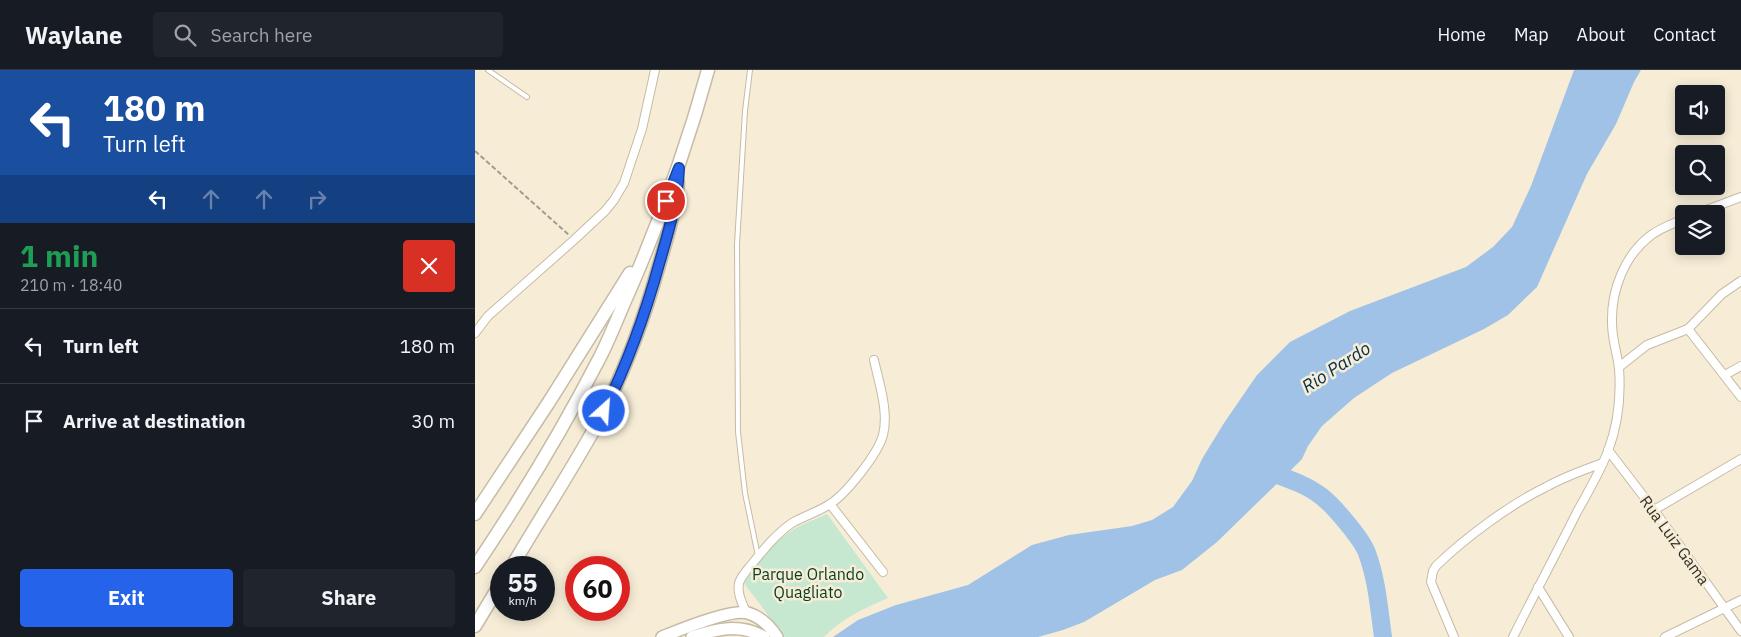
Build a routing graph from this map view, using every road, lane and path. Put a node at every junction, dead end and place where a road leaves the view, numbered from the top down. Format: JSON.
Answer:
{"nodes":[{"id":1,"x":488,"y":70,"type":"edge"},
{"id":2,"x":655,"y":70,"type":"edge"},
{"id":3,"x":708,"y":70,"type":"edge"},
{"id":4,"x":749,"y":70,"type":"edge"},
{"id":5,"x":527,"y":97,"type":"dead end"},
{"id":6,"x":475,"y":151,"type":"edge"},
{"id":7,"x":679,"y":168,"type":"junction"},
{"id":8,"x":1741,"y":197,"type":"edge"},
{"id":9,"x":1720,"y":205,"type":"edge"},
{"id":10,"x":1675,"y":223,"type":"edge"},
{"id":11,"x":653,"y":235,"type":"junction"},
{"id":12,"x":574,"y":240,"type":"junction"},
{"id":13,"x":1741,"y":280,"type":"edge"},
{"id":14,"x":1688,"y":329,"type":"junction"},
{"id":15,"x":475,"y":332,"type":"edge"},
{"id":16,"x":874,"y":360,"type":"dead end"},
{"id":17,"x":1741,"y":366,"type":"edge"},
{"id":18,"x":1619,"y":367,"type":"junction"},
{"id":19,"x":1725,"y":375,"type":"junction"},
{"id":20,"x":1741,"y":398,"type":"edge"},
{"id":21,"x":1608,"y":450,"type":"junction"},
{"id":22,"x":1741,"y":459,"type":"edge"},
{"id":23,"x":1603,"y":463,"type":"junction"},
{"id":24,"x":830,"y":504,"type":"junction"},
{"id":25,"x":1654,"y":510,"type":"junction"},
{"id":26,"x":475,"y":514,"type":"edge"},
{"id":27,"x":518,"y":556,"type":"edge"},
{"id":28,"x":758,"y":556,"type":"junction"},
{"id":29,"x":475,"y":567,"type":"edge"},
{"id":30,"x":883,"y":572,"type":"dead end"},
{"id":31,"x":1538,"y":587,"type":"junction"},
{"id":32,"x":1741,"y":600,"type":"edge"},
{"id":33,"x":490,"y":601,"type":"edge"},
{"id":34,"x":1725,"y":609,"type":"junction"},
{"id":35,"x":746,"y":612,"type":"junction"},
{"id":36,"x":475,"y":626,"type":"edge"},
{"id":37,"x":1741,"y":631,"type":"edge"},
{"id":38,"x":662,"y":637,"type":"edge"},
{"id":39,"x":692,"y":637,"type":"edge"},
{"id":40,"x":764,"y":637,"type":"edge"},
{"id":41,"x":777,"y":637,"type":"edge"},
{"id":42,"x":1454,"y":637,"type":"edge"},
{"id":43,"x":1513,"y":637,"type":"edge"},
{"id":44,"x":1569,"y":637,"type":"edge"},
{"id":45,"x":1665,"y":637,"type":"edge"}],
"edges":[{"from":1,"to":5,"type":"lane"},
{"from":2,"to":12,"type":"street"},
{"from":3,"to":7,"type":"main road"},
{"from":4,"to":28,"type":"lane"},
{"from":6,"to":12,"type":"path"},
{"from":7,"to":11,"type":"main road"},
{"from":7,"to":27,"type":"main road"},
{"from":8,"to":9,"type":"street"},
{"from":10,"to":18,"type":"street"},
{"from":11,"to":26,"type":"main road"},
{"from":11,"to":29,"type":"main road"},
{"from":12,"to":15,"type":"street"},
{"from":13,"to":14,"type":"street"},
{"from":14,"to":18,"type":"street"},
{"from":14,"to":19,"type":"street"},
{"from":16,"to":24,"type":"street"},
{"from":17,"to":19,"type":"street"},
{"from":18,"to":21,"type":"street"},
{"from":19,"to":20,"type":"street"},
{"from":21,"to":23,"type":"street"},
{"from":21,"to":25,"type":"street","name":"Rua Luiz Gama"},
{"from":22,"to":25,"type":"street"},
{"from":23,"to":31,"type":"street"},
{"from":23,"to":42,"type":"street"},
{"from":24,"to":28,"type":"street"},
{"from":24,"to":30,"type":"street"},
{"from":25,"to":34,"type":"street","name":"Rua Luiz Gama"},
{"from":28,"to":35,"type":"street"},
{"from":31,"to":43,"type":"street"},
{"from":31,"to":44,"type":"street"},
{"from":32,"to":34,"type":"street"},
{"from":33,"to":36,"type":"main road"},
{"from":34,"to":37,"type":"street","name":"Rua Luiz Gama"},
{"from":34,"to":45,"type":"street"},
{"from":35,"to":38,"type":"main road"},
{"from":35,"to":41,"type":"main road"},
{"from":39,"to":40,"type":"main road"}]}
